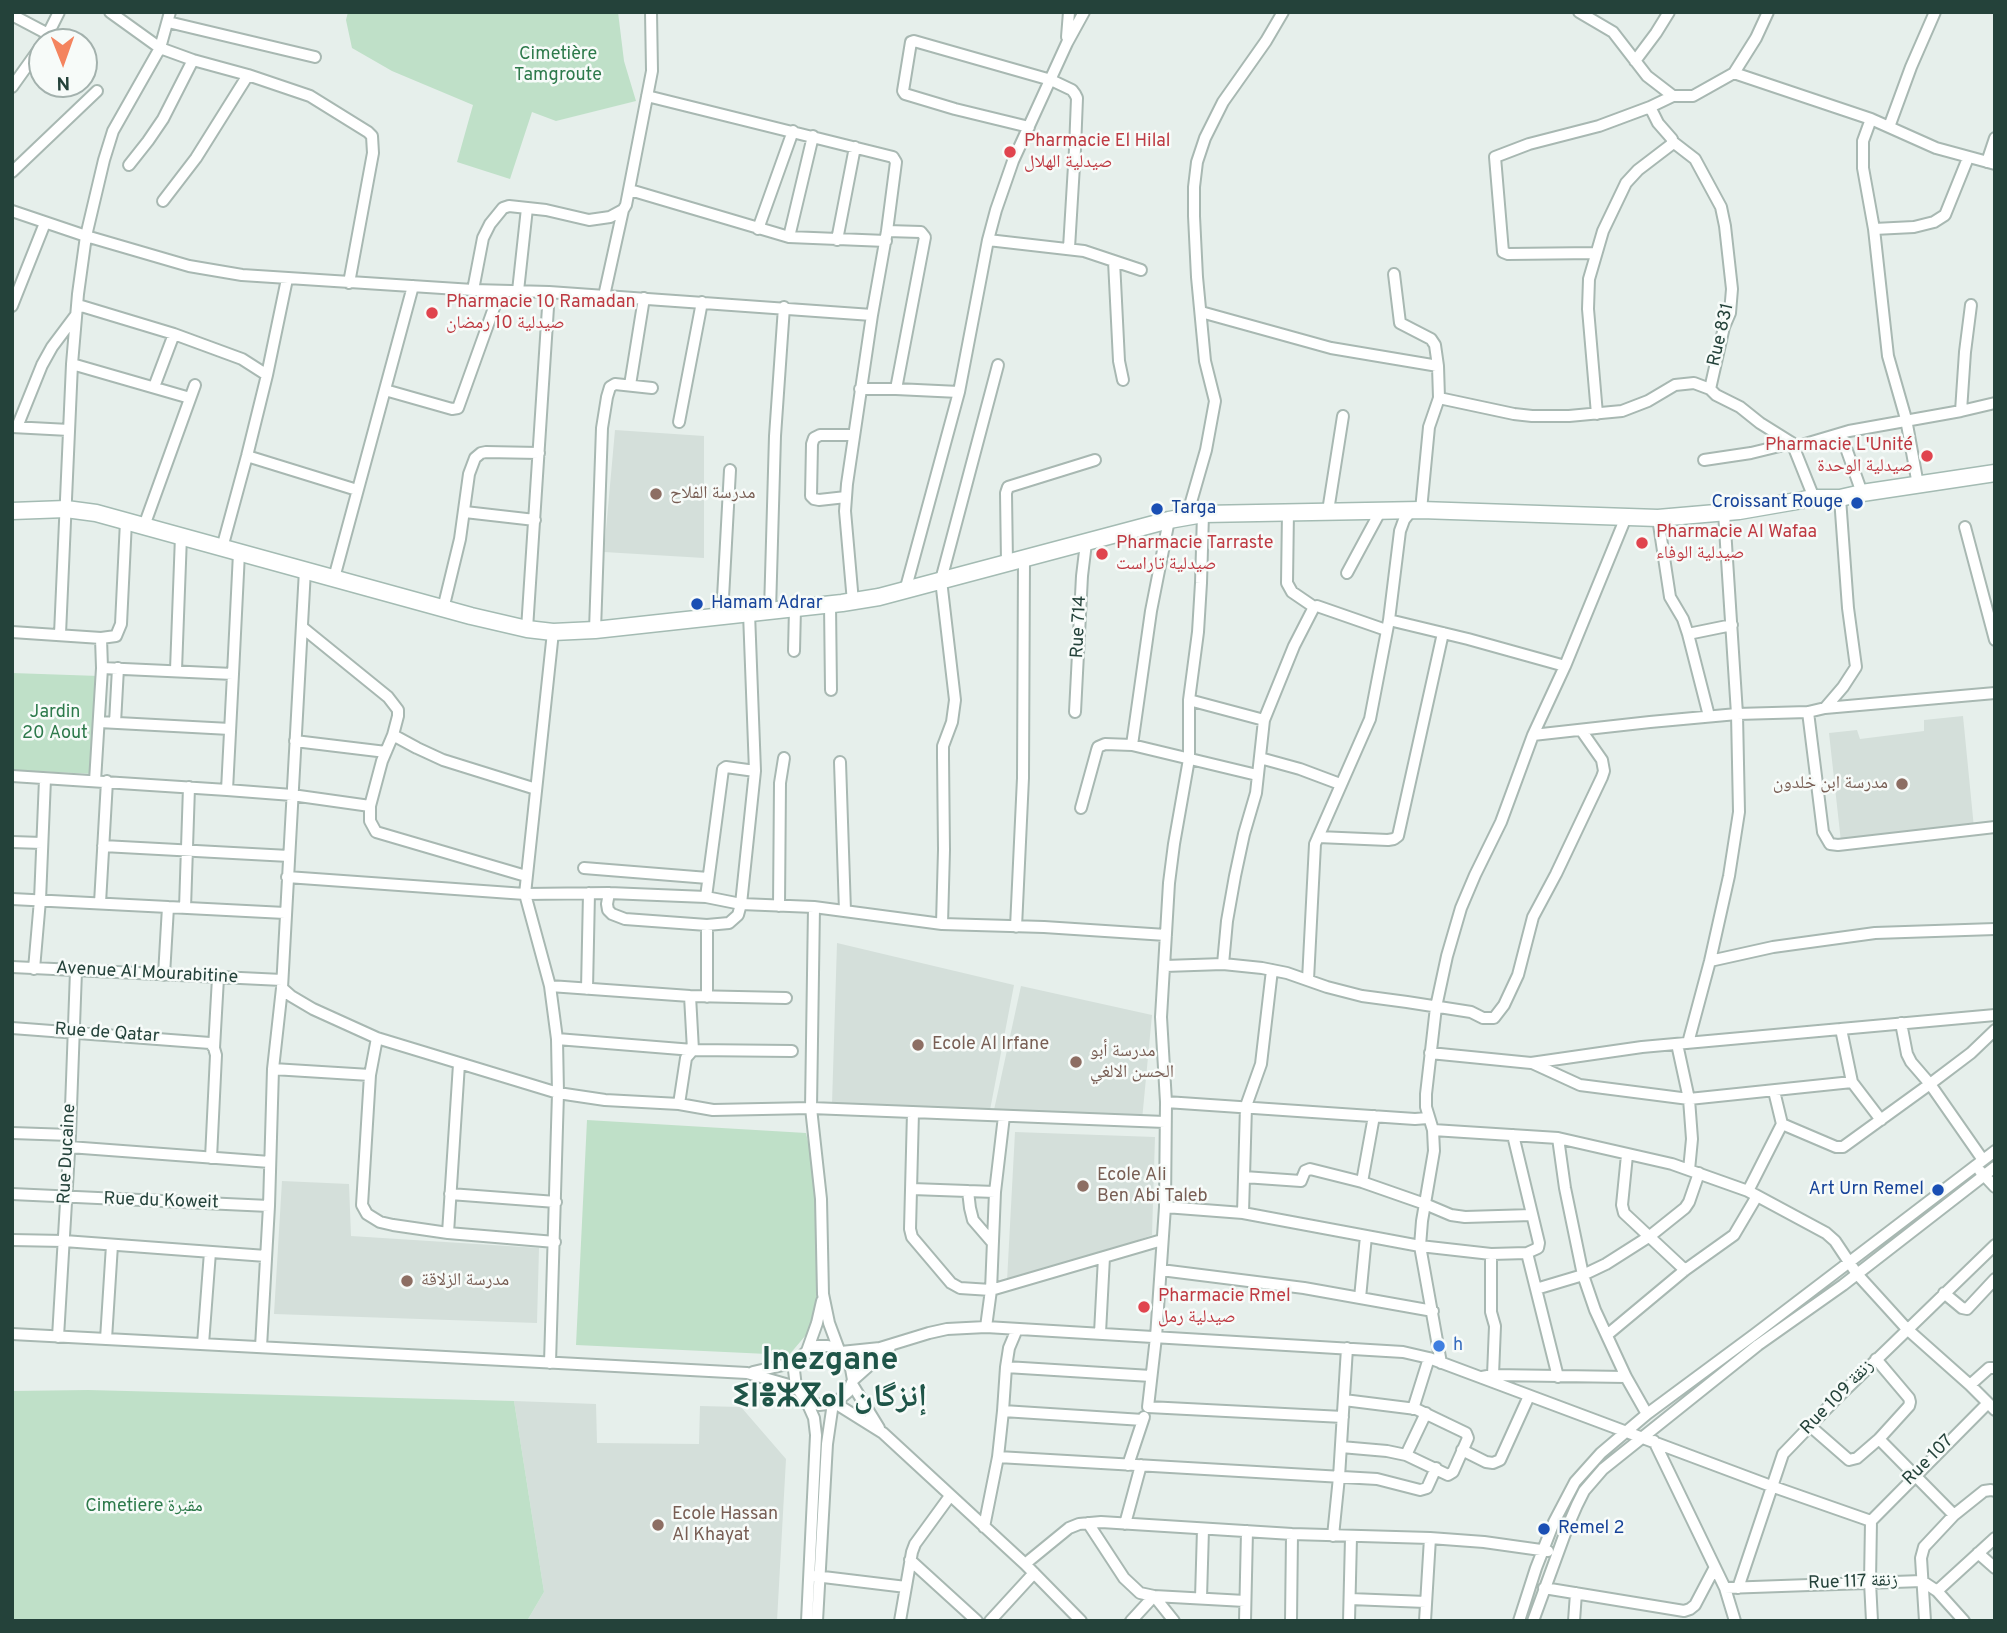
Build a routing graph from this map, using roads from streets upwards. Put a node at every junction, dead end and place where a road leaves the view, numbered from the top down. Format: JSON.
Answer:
{"nodes":[{"id":1,"x":59,"y":12,"type":"edge"},
{"id":2,"x":650,"y":12,"type":"edge"},
{"id":3,"x":1069,"y":12,"type":"edge"},
{"id":4,"x":1084,"y":12,"type":"edge"},
{"id":5,"x":1283,"y":12,"type":"edge"},
{"id":6,"x":1579,"y":12,"type":"edge"},
{"id":7,"x":1669,"y":12,"type":"edge"},
{"id":8,"x":1768,"y":12,"type":"edge"},
{"id":9,"x":1935,"y":12,"type":"edge"},
{"id":10,"x":113,"y":14,"type":"edge"},
{"id":11,"x":12,"y":15,"type":"edge"},
{"id":12,"x":169,"y":17,"type":"edge"},
{"id":13,"x":29,"y":28,"type":"edge"},
{"id":14,"x":50,"y":28,"type":"edge"},
{"id":15,"x":1067,"y":43,"type":"junction"},
{"id":16,"x":160,"y":48,"type":"junction"},
{"id":17,"x":315,"y":57,"type":"dead end"},
{"id":18,"x":193,"y":60,"type":"junction"},
{"id":19,"x":1635,"y":61,"type":"junction"},
{"id":20,"x":28,"y":64,"type":"edge"},
{"id":21,"x":1734,"y":73,"type":"junction"},
{"id":22,"x":248,"y":75,"type":"junction"},
{"id":23,"x":1051,"y":79,"type":"junction"},
{"id":24,"x":12,"y":87,"type":"edge"},
{"id":25,"x":647,"y":96,"type":"junction"},
{"id":26,"x":1673,"y":96,"type":"junction"},
{"id":27,"x":90,"y":98,"type":"edge"},
{"id":28,"x":1650,"y":107,"type":"junction"},
{"id":29,"x":1871,"y":119,"type":"junction"},
{"id":30,"x":1029,"y":127,"type":"junction"},
{"id":31,"x":1889,"y":127,"type":"junction"},
{"id":32,"x":793,"y":131,"type":"junction"},
{"id":33,"x":813,"y":136,"type":"junction"},
{"id":34,"x":1995,"y":138,"type":"edge"},
{"id":35,"x":1673,"y":142,"type":"junction"},
{"id":36,"x":855,"y":147,"type":"junction"},
{"id":37,"x":1968,"y":158,"type":"junction"},
{"id":38,"x":1991,"y":163,"type":"edge"},
{"id":39,"x":129,"y":165,"type":"dead end"},
{"id":40,"x":12,"y":172,"type":"edge"},
{"id":41,"x":630,"y":190,"type":"junction"},
{"id":42,"x":163,"y":201,"type":"dead end"},
{"id":43,"x":527,"y":208,"type":"junction"},
{"id":44,"x":623,"y":210,"type":"junction"},
{"id":45,"x":12,"y":211,"type":"edge"},
{"id":46,"x":45,"y":223,"type":"junction"},
{"id":47,"x":758,"y":229,"type":"junction"},
{"id":48,"x":1874,"y":229,"type":"junction"},
{"id":49,"x":86,"y":236,"type":"junction"},
{"id":50,"x":887,"y":236,"type":"junction"},
{"id":51,"x":789,"y":237,"type":"junction"},
{"id":52,"x":837,"y":240,"type":"junction"},
{"id":53,"x":988,"y":240,"type":"junction"},
{"id":54,"x":1069,"y":248,"type":"junction"},
{"id":55,"x":1596,"y":253,"type":"junction"},
{"id":56,"x":1114,"y":261,"type":"junction"},
{"id":57,"x":1141,"y":270,"type":"dead end"},
{"id":58,"x":1394,"y":274,"type":"dead end"},
{"id":59,"x":287,"y":279,"type":"junction"},
{"id":60,"x":17,"y":281,"type":"edge"},
{"id":61,"x":349,"y":283,"type":"junction"},
{"id":62,"x":413,"y":286,"type":"junction"},
{"id":63,"x":474,"y":290,"type":"junction"},
{"id":64,"x":500,"y":291,"type":"junction"},
{"id":65,"x":518,"y":291,"type":"junction"},
{"id":66,"x":549,"y":292,"type":"junction"},
{"id":67,"x":604,"y":296,"type":"junction"},
{"id":68,"x":644,"y":298,"type":"junction"},
{"id":69,"x":702,"y":302,"type":"junction"},
{"id":70,"x":1971,"y":305,"type":"dead end"},
{"id":71,"x":12,"y":306,"type":"edge"},
{"id":72,"x":784,"y":307,"type":"junction"},
{"id":73,"x":77,"y":309,"type":"junction"},
{"id":74,"x":1201,"y":312,"type":"junction"},
{"id":75,"x":872,"y":314,"type":"junction"},
{"id":76,"x":174,"y":334,"type":"junction"},
{"id":77,"x":72,"y":364,"type":"junction"},
{"id":78,"x":998,"y":365,"type":"dead end"},
{"id":79,"x":1438,"y":366,"type":"junction"},
{"id":80,"x":267,"y":375,"type":"junction"},
{"id":81,"x":1123,"y":380,"type":"dead end"},
{"id":82,"x":195,"y":385,"type":"dead end"},
{"id":83,"x":630,"y":385,"type":"junction"},
{"id":84,"x":154,"y":387,"type":"junction"},
{"id":85,"x":652,"y":388,"type":"dead end"},
{"id":86,"x":896,"y":389,"type":"junction"},
{"id":87,"x":1710,"y":389,"type":"junction"},
{"id":88,"x":384,"y":390,"type":"junction"},
{"id":89,"x":860,"y":390,"type":"junction"},
{"id":90,"x":959,"y":392,"type":"junction"},
{"id":91,"x":190,"y":398,"type":"junction"},
{"id":92,"x":1439,"y":398,"type":"junction"},
{"id":93,"x":1995,"y":403,"type":"edge"},
{"id":94,"x":1961,"y":411,"type":"junction"},
{"id":95,"x":1597,"y":414,"type":"junction"},
{"id":96,"x":1343,"y":416,"type":"dead end"},
{"id":97,"x":1906,"y":419,"type":"junction"},
{"id":98,"x":679,"y":422,"type":"dead end"},
{"id":99,"x":15,"y":427,"type":"edge"},
{"id":100,"x":69,"y":430,"type":"junction"},
{"id":101,"x":1841,"y":434,"type":"junction"},
{"id":102,"x":854,"y":435,"type":"junction"},
{"id":103,"x":1793,"y":445,"type":"junction"},
{"id":104,"x":539,"y":453,"type":"junction"},
{"id":105,"x":247,"y":456,"type":"junction"},
{"id":106,"x":1095,"y":460,"type":"dead end"},
{"id":107,"x":1704,"y":460,"type":"dead end"},
{"id":108,"x":730,"y":470,"type":"dead end"},
{"id":109,"x":1995,"y":473,"type":"edge"},
{"id":110,"x":1918,"y":485,"type":"junction"},
{"id":111,"x":357,"y":490,"type":"junction"},
{"id":112,"x":1862,"y":493,"type":"junction"},
{"id":113,"x":846,"y":497,"type":"junction"},
{"id":114,"x":12,"y":498,"type":"edge"},
{"id":115,"x":1814,"y":498,"type":"junction"},
{"id":116,"x":1840,"y":498,"type":"junction"},
{"id":117,"x":66,"y":509,"type":"junction"},
{"id":118,"x":19,"y":510,"type":"edge"},
{"id":119,"x":1328,"y":510,"type":"junction"},
{"id":120,"x":1381,"y":510,"type":"junction"},
{"id":121,"x":1416,"y":510,"type":"junction"},
{"id":122,"x":465,"y":512,"type":"junction"},
{"id":123,"x":1288,"y":512,"type":"junction"},
{"id":124,"x":1724,"y":513,"type":"junction"},
{"id":125,"x":1195,"y":515,"type":"junction"},
{"id":126,"x":1626,"y":517,"type":"junction"},
{"id":127,"x":1658,"y":518,"type":"junction"},
{"id":128,"x":535,"y":520,"type":"junction"},
{"id":129,"x":1169,"y":520,"type":"junction"},
{"id":130,"x":126,"y":521,"type":"junction"},
{"id":131,"x":144,"y":526,"type":"junction"},
{"id":132,"x":1965,"y":527,"type":"dead end"},
{"id":133,"x":181,"y":536,"type":"junction"},
{"id":134,"x":1086,"y":543,"type":"junction"},
{"id":135,"x":222,"y":548,"type":"junction"},
{"id":136,"x":239,"y":553,"type":"junction"},
{"id":137,"x":1024,"y":559,"type":"junction"},
{"id":138,"x":1007,"y":563,"type":"junction"},
{"id":139,"x":305,"y":570,"type":"junction"},
{"id":140,"x":1347,"y":573,"type":"dead end"},
{"id":141,"x":334,"y":578,"type":"junction"},
{"id":142,"x":942,"y":580,"type":"junction"},
{"id":143,"x":905,"y":591,"type":"junction"},
{"id":144,"x":853,"y":602,"type":"junction"},
{"id":145,"x":830,"y":604,"type":"junction"},
{"id":146,"x":1314,"y":607,"type":"junction"},
{"id":147,"x":795,"y":608,"type":"junction"},
{"id":148,"x":443,"y":609,"type":"junction"},
{"id":149,"x":770,"y":611,"type":"junction"},
{"id":150,"x":749,"y":613,"type":"junction"},
{"id":151,"x":722,"y":616,"type":"junction"},
{"id":152,"x":1387,"y":625,"type":"junction"},
{"id":153,"x":1731,"y":625,"type":"junction"},
{"id":154,"x":303,"y":628,"type":"junction"},
{"id":155,"x":527,"y":629,"type":"junction"},
{"id":156,"x":595,"y":629,"type":"junction"},
{"id":157,"x":13,"y":631,"type":"edge"},
{"id":158,"x":552,"y":632,"type":"junction"},
{"id":159,"x":1443,"y":633,"type":"junction"},
{"id":160,"x":60,"y":634,"type":"junction"},
{"id":161,"x":1688,"y":634,"type":"junction"},
{"id":162,"x":101,"y":638,"type":"junction"},
{"id":163,"x":1995,"y":640,"type":"edge"},
{"id":164,"x":794,"y":651,"type":"dead end"},
{"id":165,"x":1564,"y":666,"type":"junction"},
{"id":166,"x":102,"y":668,"type":"junction"},
{"id":167,"x":117,"y":668,"type":"junction"},
{"id":168,"x":176,"y":670,"type":"junction"},
{"id":169,"x":233,"y":674,"type":"junction"},
{"id":170,"x":831,"y":690,"type":"dead end"},
{"id":171,"x":1995,"y":693,"type":"edge"},
{"id":172,"x":1189,"y":699,"type":"junction"},
{"id":173,"x":1825,"y":708,"type":"junction"},
{"id":174,"x":1075,"y":712,"type":"dead end"},
{"id":175,"x":1808,"y":712,"type":"junction"},
{"id":176,"x":1737,"y":714,"type":"junction"},
{"id":177,"x":1709,"y":716,"type":"junction"},
{"id":178,"x":1264,"y":720,"type":"junction"},
{"id":179,"x":99,"y":722,"type":"junction"},
{"id":180,"x":115,"y":723,"type":"junction"},
{"id":181,"x":230,"y":729,"type":"junction"},
{"id":182,"x":1581,"y":730,"type":"junction"},
{"id":183,"x":393,"y":735,"type":"junction"},
{"id":184,"x":1533,"y":735,"type":"junction"},
{"id":185,"x":295,"y":741,"type":"junction"},
{"id":186,"x":1132,"y":745,"type":"junction"},
{"id":187,"x":386,"y":752,"type":"junction"},
{"id":188,"x":784,"y":758,"type":"dead end"},
{"id":189,"x":1260,"y":758,"type":"junction"},
{"id":190,"x":1189,"y":759,"type":"junction"},
{"id":191,"x":840,"y":762,"type":"dead end"},
{"id":192,"x":755,"y":771,"type":"junction"},
{"id":193,"x":1257,"y":775,"type":"junction"},
{"id":194,"x":12,"y":776,"type":"edge"},
{"id":195,"x":45,"y":779,"type":"junction"},
{"id":196,"x":101,"y":781,"type":"junction"},
{"id":197,"x":1340,"y":784,"type":"junction"},
{"id":198,"x":189,"y":787,"type":"junction"},
{"id":199,"x":536,"y":789,"type":"junction"},
{"id":200,"x":227,"y":790,"type":"junction"},
{"id":201,"x":292,"y":795,"type":"junction"},
{"id":202,"x":370,"y":806,"type":"junction"},
{"id":203,"x":1081,"y":808,"type":"dead end"},
{"id":204,"x":1995,"y":827,"type":"edge"},
{"id":205,"x":1318,"y":837,"type":"junction"},
{"id":206,"x":12,"y":842,"type":"edge"},
{"id":207,"x":43,"y":843,"type":"junction"},
{"id":208,"x":103,"y":846,"type":"junction"},
{"id":209,"x":186,"y":850,"type":"junction"},
{"id":210,"x":289,"y":856,"type":"junction"},
{"id":211,"x":584,"y":868,"type":"dead end"},
{"id":212,"x":526,"y":876,"type":"junction"},
{"id":213,"x":287,"y":877,"type":"junction"},
{"id":214,"x":708,"y":878,"type":"junction"},
{"id":215,"x":589,"y":893,"type":"junction"},
{"id":216,"x":609,"y":893,"type":"junction"},
{"id":217,"x":525,"y":894,"type":"junction"},
{"id":218,"x":706,"y":897,"type":"junction"},
{"id":219,"x":12,"y":899,"type":"edge"},
{"id":220,"x":40,"y":900,"type":"junction"},
{"id":221,"x":100,"y":904,"type":"junction"},
{"id":222,"x":741,"y":904,"type":"junction"},
{"id":223,"x":779,"y":906,"type":"junction"},
{"id":224,"x":168,"y":907,"type":"junction"},
{"id":225,"x":814,"y":907,"type":"junction"},
{"id":226,"x":185,"y":908,"type":"junction"},
{"id":227,"x":845,"y":911,"type":"junction"},
{"id":228,"x":285,"y":913,"type":"junction"},
{"id":229,"x":942,"y":924,"type":"junction"},
{"id":230,"x":706,"y":925,"type":"junction"},
{"id":231,"x":1016,"y":927,"type":"junction"},
{"id":232,"x":1995,"y":929,"type":"edge"},
{"id":233,"x":1166,"y":935,"type":"junction"},
{"id":234,"x":1710,"y":961,"type":"junction"},
{"id":235,"x":1223,"y":964,"type":"junction"},
{"id":236,"x":1165,"y":966,"type":"junction"},
{"id":237,"x":12,"y":967,"type":"edge"},
{"id":238,"x":34,"y":969,"type":"junction"},
{"id":239,"x":1272,"y":970,"type":"junction"},
{"id":240,"x":76,"y":971,"type":"junction"},
{"id":241,"x":164,"y":975,"type":"junction"},
{"id":242,"x":218,"y":978,"type":"junction"},
{"id":243,"x":1308,"y":980,"type":"junction"},
{"id":244,"x":282,"y":984,"type":"junction"},
{"id":245,"x":550,"y":986,"type":"junction"},
{"id":246,"x":587,"y":989,"type":"junction"},
{"id":247,"x":690,"y":996,"type":"junction"},
{"id":248,"x":707,"y":997,"type":"junction"},
{"id":249,"x":786,"y":998,"type":"dead end"},
{"id":250,"x":1436,"y":1007,"type":"junction"},
{"id":251,"x":1995,"y":1015,"type":"edge"},
{"id":252,"x":1901,"y":1023,"type":"junction"},
{"id":253,"x":12,"y":1027,"type":"edge"},
{"id":254,"x":1841,"y":1029,"type":"junction"},
{"id":255,"x":1995,"y":1030,"type":"edge"},
{"id":256,"x":74,"y":1031,"type":"junction"},
{"id":257,"x":377,"y":1038,"type":"junction"},
{"id":258,"x":557,"y":1039,"type":"junction"},
{"id":259,"x":1682,"y":1044,"type":"junction"},
{"id":260,"x":215,"y":1048,"type":"junction"},
{"id":261,"x":693,"y":1050,"type":"junction"},
{"id":262,"x":792,"y":1051,"type":"dead end"},
{"id":263,"x":1430,"y":1053,"type":"junction"},
{"id":264,"x":1531,"y":1063,"type":"junction"},
{"id":265,"x":459,"y":1065,"type":"junction"},
{"id":266,"x":273,"y":1069,"type":"junction"},
{"id":267,"x":370,"y":1075,"type":"junction"},
{"id":268,"x":1852,"y":1082,"type":"junction"},
{"id":269,"x":1930,"y":1084,"type":"junction"},
{"id":270,"x":1774,"y":1091,"type":"junction"},
{"id":271,"x":558,"y":1093,"type":"junction"},
{"id":272,"x":1689,"y":1099,"type":"junction"},
{"id":273,"x":1166,"y":1102,"type":"junction"},
{"id":274,"x":680,"y":1104,"type":"junction"},
{"id":275,"x":1246,"y":1107,"type":"junction"},
{"id":276,"x":811,"y":1108,"type":"junction"},
{"id":277,"x":913,"y":1112,"type":"junction"},
{"id":278,"x":1004,"y":1116,"type":"junction"},
{"id":279,"x":1374,"y":1116,"type":"junction"},
{"id":280,"x":1428,"y":1118,"type":"junction"},
{"id":281,"x":1881,"y":1120,"type":"junction"},
{"id":282,"x":1165,"y":1122,"type":"junction"},
{"id":283,"x":1782,"y":1124,"type":"junction"},
{"id":284,"x":1433,"y":1130,"type":"junction"},
{"id":285,"x":12,"y":1133,"type":"edge"},
{"id":286,"x":1513,"y":1135,"type":"junction"},
{"id":287,"x":1558,"y":1138,"type":"junction"},
{"id":288,"x":70,"y":1141,"type":"junction"},
{"id":289,"x":1995,"y":1151,"type":"edge"},
{"id":290,"x":1627,"y":1155,"type":"junction"},
{"id":291,"x":211,"y":1158,"type":"junction"},
{"id":292,"x":270,"y":1162,"type":"junction"},
{"id":293,"x":1981,"y":1167,"type":"junction"},
{"id":294,"x":1995,"y":1167,"type":"edge"},
{"id":295,"x":1694,"y":1171,"type":"junction"},
{"id":296,"x":1244,"y":1177,"type":"junction"},
{"id":297,"x":1362,"y":1182,"type":"junction"},
{"id":298,"x":1995,"y":1187,"type":"edge"},
{"id":299,"x":912,"y":1189,"type":"junction"},
{"id":300,"x":968,"y":1191,"type":"junction"},
{"id":301,"x":995,"y":1192,"type":"junction"},
{"id":302,"x":1752,"y":1193,"type":"junction"},
{"id":303,"x":12,"y":1194,"type":"edge"},
{"id":304,"x":450,"y":1194,"type":"junction"},
{"id":305,"x":66,"y":1198,"type":"junction"},
{"id":306,"x":556,"y":1202,"type":"junction"},
{"id":307,"x":1425,"y":1203,"type":"junction"},
{"id":308,"x":269,"y":1206,"type":"junction"},
{"id":309,"x":1165,"y":1207,"type":"junction"},
{"id":310,"x":1242,"y":1213,"type":"junction"},
{"id":311,"x":1532,"y":1214,"type":"junction"},
{"id":312,"x":448,"y":1233,"type":"junction"},
{"id":313,"x":1366,"y":1236,"type":"junction"},
{"id":314,"x":1650,"y":1236,"type":"junction"},
{"id":315,"x":12,"y":1240,"type":"edge"},
{"id":316,"x":1162,"y":1240,"type":"junction"},
{"id":317,"x":64,"y":1241,"type":"junction"},
{"id":318,"x":555,"y":1242,"type":"junction"},
{"id":319,"x":992,"y":1242,"type":"junction"},
{"id":320,"x":112,"y":1245,"type":"junction"},
{"id":321,"x":1420,"y":1246,"type":"junction"},
{"id":322,"x":1994,"y":1248,"type":"edge"},
{"id":323,"x":210,"y":1252,"type":"junction"},
{"id":324,"x":1527,"y":1253,"type":"junction"},
{"id":325,"x":1491,"y":1254,"type":"junction"},
{"id":326,"x":266,"y":1256,"type":"junction"},
{"id":327,"x":1104,"y":1256,"type":"junction"},
{"id":328,"x":1849,"y":1261,"type":"junction"},
{"id":329,"x":1161,"y":1270,"type":"junction"},
{"id":330,"x":1685,"y":1270,"type":"junction"},
{"id":331,"x":1857,"y":1274,"type":"junction"},
{"id":332,"x":1583,"y":1275,"type":"junction"},
{"id":333,"x":1995,"y":1279,"type":"edge"},
{"id":334,"x":1536,"y":1289,"type":"junction"},
{"id":335,"x":990,"y":1290,"type":"junction"},
{"id":336,"x":1944,"y":1293,"type":"junction"},
{"id":337,"x":823,"y":1294,"type":"junction"},
{"id":338,"x":1360,"y":1298,"type":"junction"},
{"id":339,"x":1433,"y":1311,"type":"junction"},
{"id":340,"x":986,"y":1327,"type":"junction"},
{"id":341,"x":1017,"y":1329,"type":"junction"},
{"id":342,"x":1907,"y":1329,"type":"junction"},
{"id":343,"x":1100,"y":1333,"type":"junction"},
{"id":344,"x":12,"y":1334,"type":"edge"},
{"id":345,"x":1607,"y":1335,"type":"junction"},
{"id":346,"x":58,"y":1337,"type":"junction"},
{"id":347,"x":1156,"y":1338,"type":"junction"},
{"id":348,"x":106,"y":1339,"type":"junction"},
{"id":349,"x":204,"y":1344,"type":"junction"},
{"id":350,"x":892,"y":1345,"type":"junction"},
{"id":351,"x":261,"y":1347,"type":"junction"},
{"id":352,"x":1348,"y":1348,"type":"junction"},
{"id":353,"x":807,"y":1351,"type":"junction"},
{"id":354,"x":840,"y":1351,"type":"junction"},
{"id":355,"x":1429,"y":1358,"type":"junction"},
{"id":356,"x":1876,"y":1359,"type":"junction"},
{"id":357,"x":796,"y":1362,"type":"junction"},
{"id":358,"x":550,"y":1363,"type":"junction"},
{"id":359,"x":1441,"y":1363,"type":"junction"},
{"id":360,"x":1006,"y":1367,"type":"junction"},
{"id":361,"x":1995,"y":1368,"type":"edge"},
{"id":362,"x":747,"y":1373,"type":"junction"},
{"id":363,"x":1493,"y":1375,"type":"junction"},
{"id":364,"x":1152,"y":1376,"type":"junction"},
{"id":365,"x":1479,"y":1377,"type":"junction"},
{"id":366,"x":1558,"y":1377,"type":"junction"},
{"id":367,"x":1626,"y":1377,"type":"junction"},
{"id":368,"x":852,"y":1382,"type":"junction"},
{"id":369,"x":1970,"y":1385,"type":"junction"},
{"id":370,"x":796,"y":1387,"type":"junction"},
{"id":371,"x":1529,"y":1396,"type":"junction"},
{"id":372,"x":806,"y":1400,"type":"junction"},
{"id":373,"x":1344,"y":1400,"type":"junction"},
{"id":374,"x":834,"y":1403,"type":"junction"},
{"id":375,"x":1991,"y":1406,"type":"edge"},
{"id":376,"x":1148,"y":1407,"type":"junction"},
{"id":377,"x":1413,"y":1409,"type":"junction"},
{"id":378,"x":1003,"y":1411,"type":"junction"},
{"id":379,"x":1426,"y":1413,"type":"junction"},
{"id":380,"x":1647,"y":1414,"type":"junction"},
{"id":381,"x":1343,"y":1417,"type":"junction"},
{"id":382,"x":1143,"y":1420,"type":"junction"},
{"id":383,"x":1810,"y":1426,"type":"junction"},
{"id":384,"x":1626,"y":1431,"type":"junction"},
{"id":385,"x":883,"y":1433,"type":"junction"},
{"id":386,"x":1641,"y":1438,"type":"junction"},
{"id":387,"x":1879,"y":1439,"type":"junction"},
{"id":388,"x":1654,"y":1441,"type":"junction"},
{"id":389,"x":1341,"y":1447,"type":"junction"},
{"id":390,"x":1462,"y":1450,"type":"junction"},
{"id":391,"x":1406,"y":1455,"type":"junction"},
{"id":392,"x":998,"y":1457,"type":"junction"},
{"id":393,"x":1128,"y":1465,"type":"junction"},
{"id":394,"x":1141,"y":1465,"type":"junction"},
{"id":395,"x":1436,"y":1468,"type":"junction"},
{"id":396,"x":1914,"y":1475,"type":"junction"},
{"id":397,"x":1339,"y":1477,"type":"junction"},
{"id":398,"x":1771,"y":1486,"type":"junction"},
{"id":399,"x":1995,"y":1491,"type":"edge"},
{"id":400,"x":950,"y":1496,"type":"junction"},
{"id":401,"x":1954,"y":1515,"type":"junction"},
{"id":402,"x":1871,"y":1521,"type":"junction"},
{"id":403,"x":1088,"y":1523,"type":"junction"},
{"id":404,"x":1125,"y":1524,"type":"junction"},
{"id":405,"x":984,"y":1527,"type":"junction"},
{"id":406,"x":1203,"y":1529,"type":"junction"},
{"id":407,"x":1247,"y":1531,"type":"junction"},
{"id":408,"x":1292,"y":1534,"type":"junction"},
{"id":409,"x":1333,"y":1536,"type":"junction"},
{"id":410,"x":1351,"y":1537,"type":"junction"},
{"id":411,"x":1430,"y":1538,"type":"junction"},
{"id":412,"x":1995,"y":1538,"type":"edge"},
{"id":413,"x":1543,"y":1550,"type":"junction"},
{"id":414,"x":1557,"y":1553,"type":"junction"},
{"id":415,"x":1978,"y":1553,"type":"junction"},
{"id":416,"x":910,"y":1560,"type":"junction"},
{"id":417,"x":1025,"y":1564,"type":"junction"},
{"id":418,"x":1716,"y":1567,"type":"junction"},
{"id":419,"x":1995,"y":1568,"type":"edge"},
{"id":420,"x":1034,"y":1573,"type":"junction"},
{"id":421,"x":814,"y":1576,"type":"junction"},
{"id":422,"x":1922,"y":1581,"type":"junction"},
{"id":423,"x":1870,"y":1582,"type":"junction"},
{"id":424,"x":906,"y":1587,"type":"junction"},
{"id":425,"x":1544,"y":1588,"type":"junction"},
{"id":426,"x":1725,"y":1588,"type":"junction"},
{"id":427,"x":1738,"y":1588,"type":"junction"},
{"id":428,"x":1937,"y":1591,"type":"junction"},
{"id":429,"x":1576,"y":1593,"type":"junction"},
{"id":430,"x":1154,"y":1596,"type":"junction"},
{"id":431,"x":1201,"y":1598,"type":"junction"},
{"id":432,"x":1350,"y":1599,"type":"junction"},
{"id":433,"x":1245,"y":1601,"type":"junction"},
{"id":434,"x":1426,"y":1602,"type":"junction"},
{"id":435,"x":1664,"y":1607,"type":"junction"},
{"id":436,"x":1074,"y":1618,"type":"edge"},
{"id":437,"x":807,"y":1621,"type":"edge"},
{"id":438,"x":817,"y":1621,"type":"edge"},
{"id":439,"x":901,"y":1621,"type":"edge"},
{"id":440,"x":977,"y":1621,"type":"edge"},
{"id":441,"x":990,"y":1621,"type":"edge"},
{"id":442,"x":1131,"y":1621,"type":"edge"},
{"id":443,"x":1174,"y":1621,"type":"edge"},
{"id":444,"x":1245,"y":1621,"type":"edge"},
{"id":445,"x":1291,"y":1621,"type":"edge"},
{"id":446,"x":1349,"y":1621,"type":"edge"},
{"id":447,"x":1425,"y":1621,"type":"edge"},
{"id":448,"x":1519,"y":1621,"type":"edge"},
{"id":449,"x":1533,"y":1621,"type":"edge"},
{"id":450,"x":1574,"y":1621,"type":"edge"},
{"id":451,"x":1662,"y":1621,"type":"edge"},
{"id":452,"x":1735,"y":1621,"type":"edge"},
{"id":453,"x":1872,"y":1621,"type":"edge"},
{"id":454,"x":1925,"y":1621,"type":"edge"},
{"id":455,"x":1964,"y":1621,"type":"edge"}],
"edges":[{"from":1,"to":14,"type":"street"},
{"from":2,"to":25,"type":"street"},
{"from":3,"to":15,"type":"street"},
{"from":4,"to":15,"type":"street"},
{"from":5,"to":74,"type":"street"},
{"from":6,"to":19,"type":"street"},
{"from":7,"to":19,"type":"street"},
{"from":8,"to":21,"type":"street"},
{"from":9,"to":31,"type":"street"},
{"from":10,"to":16,"type":"street"},
{"from":11,"to":13,"type":"street"},
{"from":12,"to":16,"type":"street"},
{"from":12,"to":17,"type":"street"},
{"from":15,"to":23,"type":"street"},
{"from":16,"to":18,"type":"street"},
{"from":16,"to":49,"type":"street"},
{"from":18,"to":22,"type":"street"},
{"from":18,"to":39,"type":"street"},
{"from":19,"to":26,"type":"street"},
{"from":20,"to":24,"type":"street"},
{"from":21,"to":26,"type":"street"},
{"from":21,"to":29,"type":"street"},
{"from":22,"to":42,"type":"street"},
{"from":22,"to":61,"type":"street"},
{"from":23,"to":30,"type":"street"},
{"from":23,"to":30,"type":"street"},
{"from":23,"to":54,"type":"street"},
{"from":25,"to":32,"type":"street"},
{"from":25,"to":41,"type":"street"},
{"from":26,"to":28,"type":"street"},
{"from":27,"to":40,"type":"street"},
{"from":28,"to":35,"type":"street","name":"Rue 831"},
{"from":28,"to":55,"type":"street"},
{"from":29,"to":31,"type":"street"},
{"from":29,"to":48,"type":"street"},
{"from":30,"to":53,"type":"street"},
{"from":31,"to":37,"type":"street"},
{"from":32,"to":33,"type":"street"},
{"from":32,"to":47,"type":"street"},
{"from":33,"to":36,"type":"street"},
{"from":33,"to":51,"type":"street"},
{"from":34,"to":38,"type":"street"},
{"from":35,"to":55,"type":"street"},
{"from":35,"to":87,"type":"street","name":"Rue 831"},
{"from":36,"to":50,"type":"street"},
{"from":36,"to":52,"type":"street"},
{"from":37,"to":38,"type":"street"},
{"from":37,"to":48,"type":"street"},
{"from":41,"to":44,"type":"street"},
{"from":41,"to":47,"type":"street"},
{"from":43,"to":44,"type":"street"},
{"from":43,"to":63,"type":"street"},
{"from":43,"to":65,"type":"street"},
{"from":44,"to":67,"type":"street"},
{"from":45,"to":46,"type":"street"},
{"from":46,"to":49,"type":"street"},
{"from":46,"to":60,"type":"street"},
{"from":47,"to":51,"type":"street"},
{"from":48,"to":97,"type":"street"},
{"from":49,"to":59,"type":"street"},
{"from":49,"to":73,"type":"street"},
{"from":50,"to":52,"type":"street"},
{"from":50,"to":75,"type":"street"},
{"from":50,"to":86,"type":"street"},
{"from":51,"to":52,"type":"street"},
{"from":53,"to":54,"type":"street"},
{"from":53,"to":90,"type":"street"},
{"from":54,"to":56,"type":"street"},
{"from":55,"to":95,"type":"street"},
{"from":56,"to":57,"type":"street"},
{"from":56,"to":81,"type":"street"},
{"from":58,"to":79,"type":"street"},
{"from":59,"to":61,"type":"street"},
{"from":59,"to":80,"type":"street"},
{"from":60,"to":71,"type":"street"},
{"from":61,"to":62,"type":"street"},
{"from":62,"to":63,"type":"street"},
{"from":62,"to":88,"type":"street"},
{"from":63,"to":64,"type":"street"},
{"from":64,"to":65,"type":"street"},
{"from":64,"to":88,"type":"street"},
{"from":65,"to":66,"type":"street"},
{"from":66,"to":67,"type":"street"},
{"from":66,"to":104,"type":"street"},
{"from":67,"to":68,"type":"street"},
{"from":68,"to":69,"type":"street"},
{"from":68,"to":83,"type":"street"},
{"from":69,"to":72,"type":"street"},
{"from":69,"to":98,"type":"street"},
{"from":70,"to":94,"type":"street"},
{"from":72,"to":75,"type":"street"},
{"from":72,"to":149,"type":"street"},
{"from":73,"to":76,"type":"street"},
{"from":73,"to":77,"type":"street"},
{"from":73,"to":99,"type":"street"},
{"from":74,"to":79,"type":"street"},
{"from":74,"to":125,"type":"street"},
{"from":75,"to":89,"type":"street"},
{"from":76,"to":80,"type":"street"},
{"from":76,"to":84,"type":"street"},
{"from":77,"to":84,"type":"street"},
{"from":77,"to":100,"type":"street"},
{"from":78,"to":142,"type":"street"},
{"from":79,"to":92,"type":"street"},
{"from":80,"to":105,"type":"street"},
{"from":82,"to":91,"type":"street"},
{"from":83,"to":85,"type":"street"},
{"from":83,"to":156,"type":"street"},
{"from":84,"to":91,"type":"street"},
{"from":86,"to":89,"type":"street"},
{"from":86,"to":90,"type":"street"},
{"from":87,"to":95,"type":"street"},
{"from":87,"to":103,"type":"street","name":"Rue 831"},
{"from":88,"to":111,"type":"street"},
{"from":89,"to":102,"type":"street"},
{"from":90,"to":143,"type":"street"},
{"from":91,"to":131,"type":"street"},
{"from":92,"to":95,"type":"street"},
{"from":92,"to":121,"type":"street"},
{"from":93,"to":94,"type":"street"},
{"from":94,"to":97,"type":"street"},
{"from":96,"to":119,"type":"street"},
{"from":97,"to":101,"type":"street"},
{"from":97,"to":110,"type":"street"},
{"from":99,"to":100,"type":"street"},
{"from":100,"to":117,"type":"street"},
{"from":101,"to":103,"type":"street"},
{"from":101,"to":112,"type":"street"},
{"from":102,"to":113,"type":"street"},
{"from":102,"to":113,"type":"street"},
{"from":103,"to":107,"type":"street"},
{"from":103,"to":115,"type":"street"},
{"from":104,"to":122,"type":"street"},
{"from":104,"to":128,"type":"street"},
{"from":105,"to":111,"type":"street"},
{"from":105,"to":135,"type":"street"},
{"from":106,"to":138,"type":"street"},
{"from":108,"to":151,"type":"street"},
{"from":109,"to":110,"type":"street"},
{"from":110,"to":112,"type":"street"},
{"from":111,"to":141,"type":"street"},
{"from":112,"to":116,"type":"street"},
{"from":113,"to":144,"type":"street"},
{"from":114,"to":118,"type":"street"},
{"from":115,"to":116,"type":"street"},
{"from":115,"to":124,"type":"street"},
{"from":116,"to":173,"type":"street"},
{"from":117,"to":118,"type":"street"},
{"from":117,"to":130,"type":"street"},
{"from":117,"to":160,"type":"street"},
{"from":119,"to":120,"type":"street"},
{"from":119,"to":123,"type":"street"},
{"from":120,"to":121,"type":"street"},
{"from":120,"to":140,"type":"street"},
{"from":121,"to":126,"type":"street"},
{"from":121,"to":152,"type":"street"},
{"from":122,"to":128,"type":"street"},
{"from":122,"to":148,"type":"street"},
{"from":123,"to":125,"type":"street"},
{"from":123,"to":146,"type":"street"},
{"from":124,"to":127,"type":"street"},
{"from":124,"to":153,"type":"street"},
{"from":125,"to":129,"type":"street"},
{"from":125,"to":172,"type":"street"},
{"from":126,"to":127,"type":"street"},
{"from":126,"to":165,"type":"street"},
{"from":127,"to":161,"type":"street"},
{"from":128,"to":155,"type":"street"},
{"from":129,"to":134,"type":"street"},
{"from":129,"to":186,"type":"street"},
{"from":130,"to":131,"type":"street"},
{"from":130,"to":162,"type":"street"},
{"from":131,"to":133,"type":"street"},
{"from":132,"to":163,"type":"street"},
{"from":133,"to":135,"type":"street"},
{"from":133,"to":168,"type":"street"},
{"from":134,"to":137,"type":"street"},
{"from":134,"to":174,"type":"street","name":"Rue 714"},
{"from":135,"to":136,"type":"street"},
{"from":136,"to":139,"type":"street"},
{"from":136,"to":169,"type":"street"},
{"from":137,"to":138,"type":"street"},
{"from":137,"to":231,"type":"street"},
{"from":138,"to":142,"type":"street"},
{"from":139,"to":141,"type":"street"},
{"from":139,"to":154,"type":"street"},
{"from":141,"to":148,"type":"street"},
{"from":142,"to":143,"type":"street"},
{"from":142,"to":229,"type":"street"},
{"from":143,"to":144,"type":"street"},
{"from":144,"to":145,"type":"street"},
{"from":145,"to":147,"type":"street"},
{"from":145,"to":170,"type":"street"},
{"from":146,"to":152,"type":"street"},
{"from":146,"to":178,"type":"street"},
{"from":147,"to":149,"type":"street"},
{"from":147,"to":164,"type":"street"},
{"from":148,"to":155,"type":"street"},
{"from":149,"to":150,"type":"street"},
{"from":150,"to":151,"type":"street"},
{"from":150,"to":192,"type":"street"},
{"from":151,"to":156,"type":"street"},
{"from":152,"to":159,"type":"street"},
{"from":152,"to":197,"type":"street"},
{"from":153,"to":161,"type":"street"},
{"from":153,"to":176,"type":"street"},
{"from":154,"to":183,"type":"street"},
{"from":154,"to":185,"type":"street"},
{"from":155,"to":158,"type":"street"},
{"from":156,"to":158,"type":"street"},
{"from":157,"to":160,"type":"street"},
{"from":158,"to":199,"type":"street"},
{"from":159,"to":165,"type":"street"},
{"from":159,"to":205,"type":"street"},
{"from":160,"to":162,"type":"street"},
{"from":161,"to":177,"type":"street"},
{"from":162,"to":166,"type":"street"},
{"from":165,"to":184,"type":"street"},
{"from":166,"to":167,"type":"street"},
{"from":166,"to":179,"type":"street"},
{"from":167,"to":168,"type":"street"},
{"from":167,"to":180,"type":"street"},
{"from":168,"to":169,"type":"street"},
{"from":169,"to":181,"type":"street"},
{"from":171,"to":173,"type":"street"},
{"from":172,"to":178,"type":"street"},
{"from":172,"to":190,"type":"street"},
{"from":173,"to":175,"type":"street"},
{"from":175,"to":176,"type":"street"},
{"from":175,"to":204,"type":"street"},
{"from":176,"to":177,"type":"street"},
{"from":176,"to":234,"type":"street"},
{"from":177,"to":182,"type":"street"},
{"from":178,"to":189,"type":"street"},
{"from":179,"to":180,"type":"street"},
{"from":179,"to":196,"type":"street"},
{"from":180,"to":181,"type":"street"},
{"from":181,"to":200,"type":"street"},
{"from":182,"to":184,"type":"street"},
{"from":182,"to":250,"type":"street"},
{"from":183,"to":187,"type":"street"},
{"from":183,"to":199,"type":"street"},
{"from":184,"to":250,"type":"street"},
{"from":185,"to":187,"type":"street"},
{"from":185,"to":201,"type":"street"},
{"from":186,"to":190,"type":"street"},
{"from":186,"to":203,"type":"street"},
{"from":187,"to":202,"type":"street"},
{"from":188,"to":223,"type":"street"},
{"from":189,"to":193,"type":"street"},
{"from":189,"to":197,"type":"street"},
{"from":190,"to":193,"type":"street"},
{"from":190,"to":233,"type":"street"},
{"from":191,"to":227,"type":"street"},
{"from":192,"to":214,"type":"street"},
{"from":192,"to":222,"type":"street"},
{"from":193,"to":235,"type":"street"},
{"from":194,"to":195,"type":"street"},
{"from":195,"to":196,"type":"street"},
{"from":195,"to":207,"type":"street"},
{"from":196,"to":198,"type":"street"},
{"from":196,"to":208,"type":"street"},
{"from":197,"to":205,"type":"street"},
{"from":198,"to":200,"type":"street"},
{"from":198,"to":209,"type":"street"},
{"from":199,"to":212,"type":"street"},
{"from":200,"to":201,"type":"street"},
{"from":201,"to":202,"type":"street"},
{"from":201,"to":210,"type":"street"},
{"from":202,"to":212,"type":"street"},
{"from":205,"to":243,"type":"street"},
{"from":206,"to":207,"type":"street"},
{"from":207,"to":220,"type":"street"},
{"from":208,"to":209,"type":"street"},
{"from":208,"to":221,"type":"street"},
{"from":209,"to":210,"type":"street"},
{"from":209,"to":226,"type":"street"},
{"from":210,"to":213,"type":"street"},
{"from":211,"to":214,"type":"street"},
{"from":212,"to":217,"type":"street"},
{"from":213,"to":217,"type":"street"},
{"from":213,"to":228,"type":"street"},
{"from":214,"to":218,"type":"street"},
{"from":215,"to":216,"type":"street"},
{"from":215,"to":217,"type":"street"},
{"from":215,"to":246,"type":"street"},
{"from":216,"to":218,"type":"street"},
{"from":216,"to":230,"type":"street"},
{"from":217,"to":245,"type":"street"},
{"from":218,"to":222,"type":"street"},
{"from":219,"to":220,"type":"street"},
{"from":220,"to":221,"type":"street"},
{"from":220,"to":238,"type":"street"},
{"from":221,"to":224,"type":"street"},
{"from":222,"to":223,"type":"street"},
{"from":222,"to":230,"type":"street"},
{"from":223,"to":225,"type":"street"},
{"from":224,"to":226,"type":"street"},
{"from":224,"to":241,"type":"street"},
{"from":225,"to":227,"type":"street"},
{"from":225,"to":276,"type":"street"},
{"from":226,"to":228,"type":"street"},
{"from":227,"to":229,"type":"street"},
{"from":228,"to":244,"type":"street"},
{"from":229,"to":231,"type":"street"},
{"from":230,"to":248,"type":"street"},
{"from":231,"to":233,"type":"street"},
{"from":232,"to":234,"type":"street"},
{"from":233,"to":236,"type":"street"},
{"from":234,"to":259,"type":"street"},
{"from":235,"to":236,"type":"street"},
{"from":235,"to":239,"type":"street"},
{"from":236,"to":273,"type":"street"},
{"from":237,"to":238,"type":"street","name":"Avenue Al Mourabitine"},
{"from":238,"to":240,"type":"street","name":"Avenue Al Mourabitine"},
{"from":239,"to":243,"type":"street"},
{"from":239,"to":275,"type":"street"},
{"from":240,"to":241,"type":"street","name":"Avenue Al Mourabitine"},
{"from":240,"to":256,"type":"street","name":"Rue Ducaine"},
{"from":241,"to":242,"type":"street","name":"Avenue Al Mourabitine"},
{"from":242,"to":244,"type":"street","name":"Avenue Al Mourabitine"},
{"from":242,"to":260,"type":"street"},
{"from":243,"to":250,"type":"street"},
{"from":244,"to":257,"type":"street"},
{"from":244,"to":266,"type":"street"},
{"from":245,"to":246,"type":"street"},
{"from":245,"to":258,"type":"street"},
{"from":246,"to":247,"type":"street"},
{"from":247,"to":248,"type":"street"},
{"from":247,"to":261,"type":"street"},
{"from":248,"to":249,"type":"street"},
{"from":250,"to":263,"type":"street"},
{"from":251,"to":252,"type":"street"},
{"from":252,"to":254,"type":"street"},
{"from":252,"to":269,"type":"street"},
{"from":253,"to":256,"type":"street","name":"Rue de Qatar"},
{"from":254,"to":259,"type":"street"},
{"from":254,"to":268,"type":"street"},
{"from":255,"to":269,"type":"street"},
{"from":256,"to":260,"type":"street","name":"Rue de Qatar"},
{"from":256,"to":288,"type":"street","name":"Rue Ducaine"},
{"from":257,"to":265,"type":"street"},
{"from":257,"to":267,"type":"street"},
{"from":258,"to":261,"type":"street"},
{"from":258,"to":271,"type":"street"},
{"from":259,"to":264,"type":"street"},
{"from":259,"to":272,"type":"street"},
{"from":260,"to":291,"type":"street"},
{"from":261,"to":262,"type":"street"},
{"from":261,"to":274,"type":"street"},
{"from":263,"to":264,"type":"street"},
{"from":263,"to":280,"type":"street"},
{"from":264,"to":272,"type":"street"},
{"from":265,"to":271,"type":"street"},
{"from":265,"to":304,"type":"street"},
{"from":266,"to":267,"type":"street"},
{"from":266,"to":292,"type":"street"},
{"from":267,"to":312,"type":"street"},
{"from":268,"to":270,"type":"street"},
{"from":268,"to":281,"type":"street"},
{"from":269,"to":281,"type":"street"},
{"from":269,"to":293,"type":"street"},
{"from":270,"to":272,"type":"street"},
{"from":270,"to":283,"type":"street"},
{"from":271,"to":274,"type":"street"},
{"from":271,"to":306,"type":"street"},
{"from":272,"to":295,"type":"street"},
{"from":273,"to":275,"type":"street"},
{"from":273,"to":282,"type":"street"},
{"from":274,"to":276,"type":"street"},
{"from":275,"to":279,"type":"street"},
{"from":275,"to":296,"type":"street"},
{"from":276,"to":277,"type":"street"},
{"from":276,"to":337,"type":"street"},
{"from":277,"to":278,"type":"street"},
{"from":277,"to":299,"type":"street"},
{"from":278,"to":282,"type":"street"},
{"from":278,"to":301,"type":"street"},
{"from":279,"to":280,"type":"street"},
{"from":279,"to":297,"type":"street"},
{"from":280,"to":284,"type":"street"},
{"from":281,"to":283,"type":"street"},
{"from":282,"to":309,"type":"street"},
{"from":283,"to":302,"type":"street"},
{"from":284,"to":286,"type":"street"},
{"from":284,"to":307,"type":"street"},
{"from":285,"to":288,"type":"street"},
{"from":286,"to":287,"type":"street"},
{"from":286,"to":311,"type":"street"},
{"from":287,"to":290,"type":"street"},
{"from":287,"to":332,"type":"street"},
{"from":288,"to":291,"type":"street"},
{"from":288,"to":305,"type":"street","name":"Rue Ducaine"},
{"from":289,"to":293,"type":"street"},
{"from":290,"to":295,"type":"street"},
{"from":290,"to":314,"type":"street"},
{"from":291,"to":292,"type":"street"},
{"from":292,"to":308,"type":"street"},
{"from":293,"to":294,"type":"street"},
{"from":293,"to":298,"type":"street"},
{"from":293,"to":328,"type":"street"},
{"from":293,"to":331,"type":"street"},
{"from":295,"to":302,"type":"street"},
{"from":295,"to":314,"type":"street"},
{"from":296,"to":297,"type":"street"},
{"from":296,"to":310,"type":"street"},
{"from":297,"to":307,"type":"street"},
{"from":299,"to":300,"type":"street"},
{"from":299,"to":335,"type":"street"},
{"from":300,"to":301,"type":"street"},
{"from":300,"to":319,"type":"street"},
{"from":301,"to":319,"type":"street"},
{"from":302,"to":328,"type":"street"},
{"from":302,"to":330,"type":"street"},
{"from":303,"to":305,"type":"street","name":"Rue du Koweit"},
{"from":304,"to":306,"type":"street"},
{"from":304,"to":312,"type":"street"},
{"from":305,"to":308,"type":"street","name":"Rue du Koweit"},
{"from":305,"to":317,"type":"street","name":"Rue Ducaine"},
{"from":306,"to":318,"type":"street"},
{"from":307,"to":311,"type":"street"},
{"from":307,"to":321,"type":"street"},
{"from":308,"to":326,"type":"street"},
{"from":309,"to":310,"type":"street"},
{"from":309,"to":316,"type":"street"},
{"from":310,"to":313,"type":"street"},
{"from":311,"to":324,"type":"street"},
{"from":312,"to":318,"type":"street"},
{"from":313,"to":321,"type":"street"},
{"from":313,"to":338,"type":"street"},
{"from":314,"to":330,"type":"street"},
{"from":314,"to":332,"type":"street"},
{"from":315,"to":317,"type":"street"},
{"from":316,"to":327,"type":"street"},
{"from":316,"to":329,"type":"street"},
{"from":317,"to":320,"type":"street"},
{"from":317,"to":346,"type":"street","name":"Rue Ducaine"},
{"from":318,"to":358,"type":"street"},
{"from":319,"to":335,"type":"street"},
{"from":320,"to":323,"type":"street"},
{"from":320,"to":348,"type":"street"},
{"from":321,"to":325,"type":"street"},
{"from":321,"to":339,"type":"street"},
{"from":322,"to":336,"type":"street","name":"Rue 109 زنقة"},
{"from":323,"to":326,"type":"street"},
{"from":323,"to":349,"type":"street"},
{"from":324,"to":325,"type":"street"},
{"from":324,"to":334,"type":"street"},
{"from":325,"to":363,"type":"street"},
{"from":326,"to":351,"type":"street"},
{"from":327,"to":335,"type":"street"},
{"from":327,"to":343,"type":"street"},
{"from":328,"to":331,"type":"street"},
{"from":328,"to":380,"type":"street"},
{"from":329,"to":338,"type":"street"},
{"from":329,"to":347,"type":"street"},
{"from":330,"to":345,"type":"street"},
{"from":331,"to":342,"type":"street"},
{"from":331,"to":386,"type":"street"},
{"from":332,"to":334,"type":"street"},
{"from":332,"to":345,"type":"street"},
{"from":333,"to":336,"type":"street"},
{"from":334,"to":366,"type":"street"},
{"from":335,"to":340,"type":"street"},
{"from":336,"to":342,"type":"street","name":"Rue 109 زنقة"},
{"from":337,"to":353,"type":"street"},
{"from":337,"to":354,"type":"street"},
{"from":338,"to":339,"type":"street"},
{"from":339,"to":359,"type":"street"},
{"from":340,"to":341,"type":"street"},
{"from":340,"to":350,"type":"street"},
{"from":341,"to":343,"type":"street"},
{"from":341,"to":360,"type":"street"},
{"from":342,"to":356,"type":"street","name":"Rue 109 زنقة"},
{"from":342,"to":369,"type":"street"},
{"from":343,"to":347,"type":"street"},
{"from":344,"to":346,"type":"street"},
{"from":345,"to":367,"type":"street"},
{"from":346,"to":348,"type":"street"},
{"from":347,"to":352,"type":"street"},
{"from":347,"to":364,"type":"street"},
{"from":348,"to":349,"type":"street"},
{"from":349,"to":351,"type":"street"},
{"from":350,"to":354,"type":"street"},
{"from":350,"to":368,"type":"street"},
{"from":351,"to":358,"type":"street"},
{"from":352,"to":355,"type":"street"},
{"from":352,"to":373,"type":"street"},
{"from":353,"to":354,"type":"street"},
{"from":353,"to":357,"type":"street"},
{"from":354,"to":368,"type":"street"},
{"from":355,"to":359,"type":"street"},
{"from":355,"to":377,"type":"street"},
{"from":356,"to":383,"type":"street","name":"Rue 109 زنقة"},
{"from":356,"to":387,"type":"street"},
{"from":357,"to":362,"type":"street"},
{"from":357,"to":370,"type":"street"},
{"from":358,"to":362,"type":"street"},
{"from":359,"to":365,"type":"street"},
{"from":360,"to":364,"type":"street"},
{"from":360,"to":378,"type":"street"},
{"from":361,"to":369,"type":"street"},
{"from":362,"to":370,"type":"street"},
{"from":363,"to":365,"type":"street"},
{"from":363,"to":366,"type":"street"},
{"from":364,"to":376,"type":"street"},
{"from":365,"to":371,"type":"street"},
{"from":366,"to":367,"type":"street"},
{"from":367,"to":380,"type":"street"},
{"from":368,"to":374,"type":"street"},
{"from":368,"to":385,"type":"street"},
{"from":369,"to":375,"type":"street"},
{"from":370,"to":372,"type":"street"},
{"from":371,"to":384,"type":"street"},
{"from":371,"to":390,"type":"street"},
{"from":372,"to":374,"type":"street"},
{"from":372,"to":421,"type":"street"},
{"from":373,"to":377,"type":"street"},
{"from":373,"to":381,"type":"street"},
{"from":374,"to":385,"type":"street"},
{"from":374,"to":421,"type":"street"},
{"from":375,"to":396,"type":"street","name":"Rue 107"},
{"from":376,"to":381,"type":"street"},
{"from":376,"to":382,"type":"street"},
{"from":377,"to":379,"type":"street"},
{"from":378,"to":382,"type":"street"},
{"from":378,"to":392,"type":"street"},
{"from":379,"to":390,"type":"street"},
{"from":379,"to":391,"type":"street"},
{"from":380,"to":384,"type":"street"},
{"from":381,"to":389,"type":"street"},
{"from":382,"to":393,"type":"street"},
{"from":383,"to":387,"type":"street"},
{"from":383,"to":398,"type":"street","name":"Rue 109 زنقة"},
{"from":384,"to":386,"type":"street"},
{"from":384,"to":413,"type":"street"},
{"from":385,"to":400,"type":"street"},
{"from":386,"to":388,"type":"street"},
{"from":386,"to":414,"type":"street"},
{"from":387,"to":396,"type":"street"},
{"from":388,"to":398,"type":"street"},
{"from":388,"to":418,"type":"street"},
{"from":389,"to":391,"type":"street"},
{"from":389,"to":397,"type":"street"},
{"from":390,"to":395,"type":"street"},
{"from":391,"to":395,"type":"street"},
{"from":392,"to":393,"type":"street"},
{"from":392,"to":405,"type":"street"},
{"from":393,"to":394,"type":"street"},
{"from":394,"to":397,"type":"street"},
{"from":394,"to":404,"type":"street"},
{"from":395,"to":397,"type":"street"},
{"from":396,"to":401,"type":"street"},
{"from":396,"to":402,"type":"street","name":"Rue 107"},
{"from":397,"to":409,"type":"street"},
{"from":398,"to":402,"type":"street"},
{"from":398,"to":427,"type":"street","name":"Rue 109 زنقة"},
{"from":399,"to":401,"type":"street"},
{"from":400,"to":405,"type":"street"},
{"from":400,"to":416,"type":"street"},
{"from":401,"to":422,"type":"street"},
{"from":402,"to":423,"type":"street"},
{"from":403,"to":404,"type":"street"},
{"from":403,"to":417,"type":"street"},
{"from":403,"to":430,"type":"street"},
{"from":404,"to":406,"type":"street"},
{"from":405,"to":417,"type":"street"},
{"from":406,"to":407,"type":"street"},
{"from":406,"to":431,"type":"street"},
{"from":407,"to":408,"type":"street"},
{"from":407,"to":433,"type":"street"},
{"from":408,"to":409,"type":"street"},
{"from":408,"to":445,"type":"street"},
{"from":409,"to":410,"type":"street"},
{"from":410,"to":411,"type":"street"},
{"from":410,"to":432,"type":"street"},
{"from":411,"to":413,"type":"street"},
{"from":411,"to":434,"type":"street"},
{"from":412,"to":415,"type":"street"},
{"from":413,"to":414,"type":"street"},
{"from":413,"to":448,"type":"street"},
{"from":414,"to":425,"type":"street"},
{"from":415,"to":419,"type":"street"},
{"from":415,"to":428,"type":"street"},
{"from":416,"to":424,"type":"street"},
{"from":416,"to":440,"type":"street"},
{"from":417,"to":420,"type":"street"},
{"from":418,"to":426,"type":"street"},
{"from":418,"to":435,"type":"street"},
{"from":420,"to":436,"type":"street"},
{"from":420,"to":441,"type":"street"},
{"from":421,"to":424,"type":"street"},
{"from":421,"to":437,"type":"street"},
{"from":421,"to":438,"type":"street"},
{"from":422,"to":423,"type":"street","name":"Rue 117 زنقة"},
{"from":422,"to":428,"type":"street","name":"Rue 117 زنقة"},
{"from":422,"to":454,"type":"street"},
{"from":423,"to":427,"type":"street","name":"Rue 117 زنقة"},
{"from":423,"to":453,"type":"street"},
{"from":424,"to":439,"type":"street"},
{"from":425,"to":429,"type":"street"},
{"from":425,"to":449,"type":"street"},
{"from":426,"to":427,"type":"street","name":"Rue 117 زنقة"},
{"from":426,"to":452,"type":"street"},
{"from":428,"to":455,"type":"street","name":"Rue 117 زنقة"},
{"from":429,"to":435,"type":"street"},
{"from":429,"to":450,"type":"street"},
{"from":430,"to":431,"type":"street"},
{"from":430,"to":442,"type":"street"},
{"from":430,"to":443,"type":"street"},
{"from":431,"to":433,"type":"street"},
{"from":432,"to":434,"type":"street"},
{"from":432,"to":446,"type":"street"},
{"from":433,"to":444,"type":"street"},
{"from":434,"to":447,"type":"street"},
{"from":435,"to":451,"type":"street"}]}
